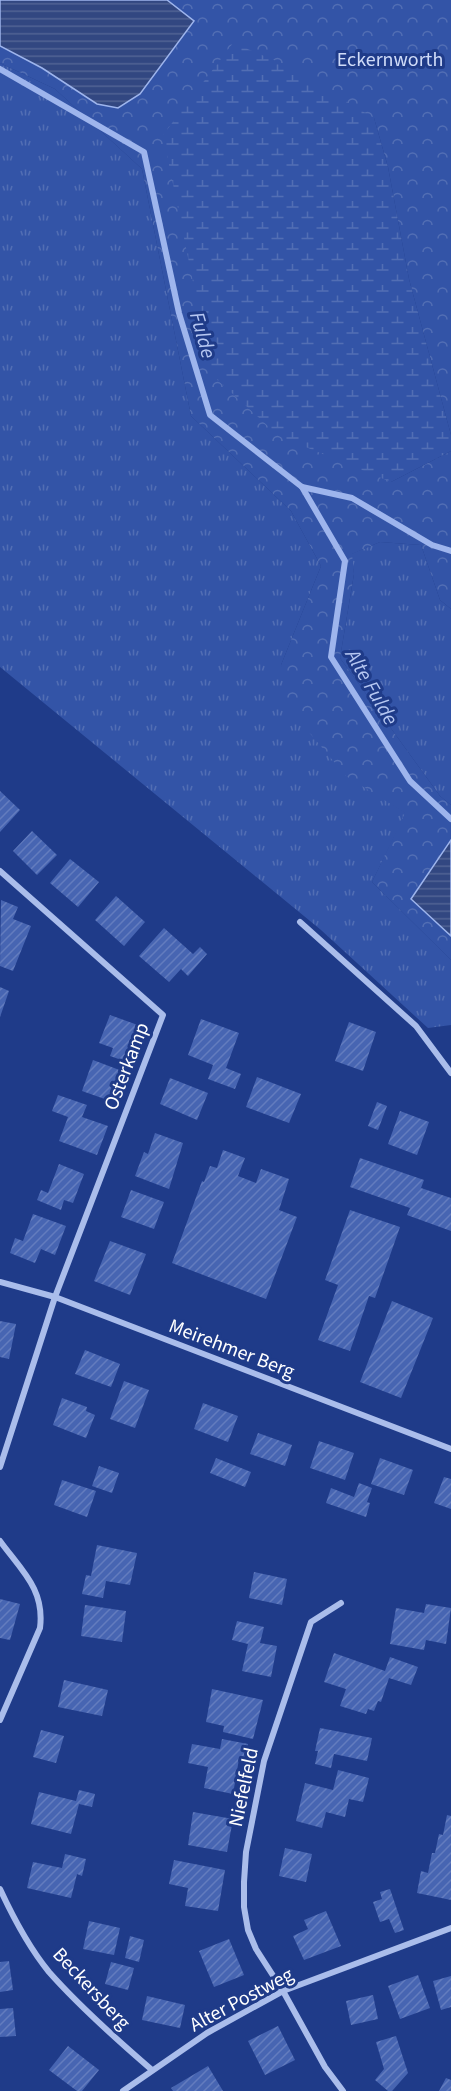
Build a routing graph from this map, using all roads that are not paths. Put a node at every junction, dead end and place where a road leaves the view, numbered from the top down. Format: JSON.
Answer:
{"nodes":[{"id":1,"x":0,"y":871,"type":"edge"},
{"id":2,"x":300,"y":922,"type":"dead end"},
{"id":3,"x":451,"y":1073,"type":"edge"},
{"id":4,"x":0,"y":1282,"type":"edge"},
{"id":5,"x":55,"y":1297,"type":"junction"},
{"id":6,"x":451,"y":1449,"type":"edge"},
{"id":7,"x":0,"y":1467,"type":"edge"},
{"id":8,"x":0,"y":1541,"type":"edge"},
{"id":9,"x":341,"y":1603,"type":"dead end"},
{"id":10,"x":0,"y":1720,"type":"edge"},
{"id":11,"x":0,"y":1889,"type":"edge"},
{"id":12,"x":451,"y":1929,"type":"edge"},
{"id":13,"x":283,"y":1991,"type":"junction"},
{"id":14,"x":152,"y":2070,"type":"junction"},
{"id":15,"x":123,"y":2091,"type":"edge"},
{"id":16,"x":343,"y":2091,"type":"edge"}],
"edges":[{"from":1,"to":5,"type":"street","name":"Osterkamp"},
{"from":2,"to":3,"type":"street"},
{"from":4,"to":5,"type":"street","name":"Meirehmer Berg"},
{"from":5,"to":6,"type":"street","name":"Meirehmer Berg"},
{"from":5,"to":7,"type":"street"},
{"from":8,"to":10,"type":"street"},
{"from":9,"to":13,"type":"street","name":"Niefelfeld"},
{"from":11,"to":14,"type":"street","name":"Beckersberg"},
{"from":12,"to":13,"type":"street","name":"Alter Postweg"},
{"from":13,"to":14,"type":"street","name":"Alter Postweg"},
{"from":13,"to":16,"type":"street","name":"Niefelfeld"},
{"from":14,"to":15,"type":"street","name":"Alter Postweg"}]}
